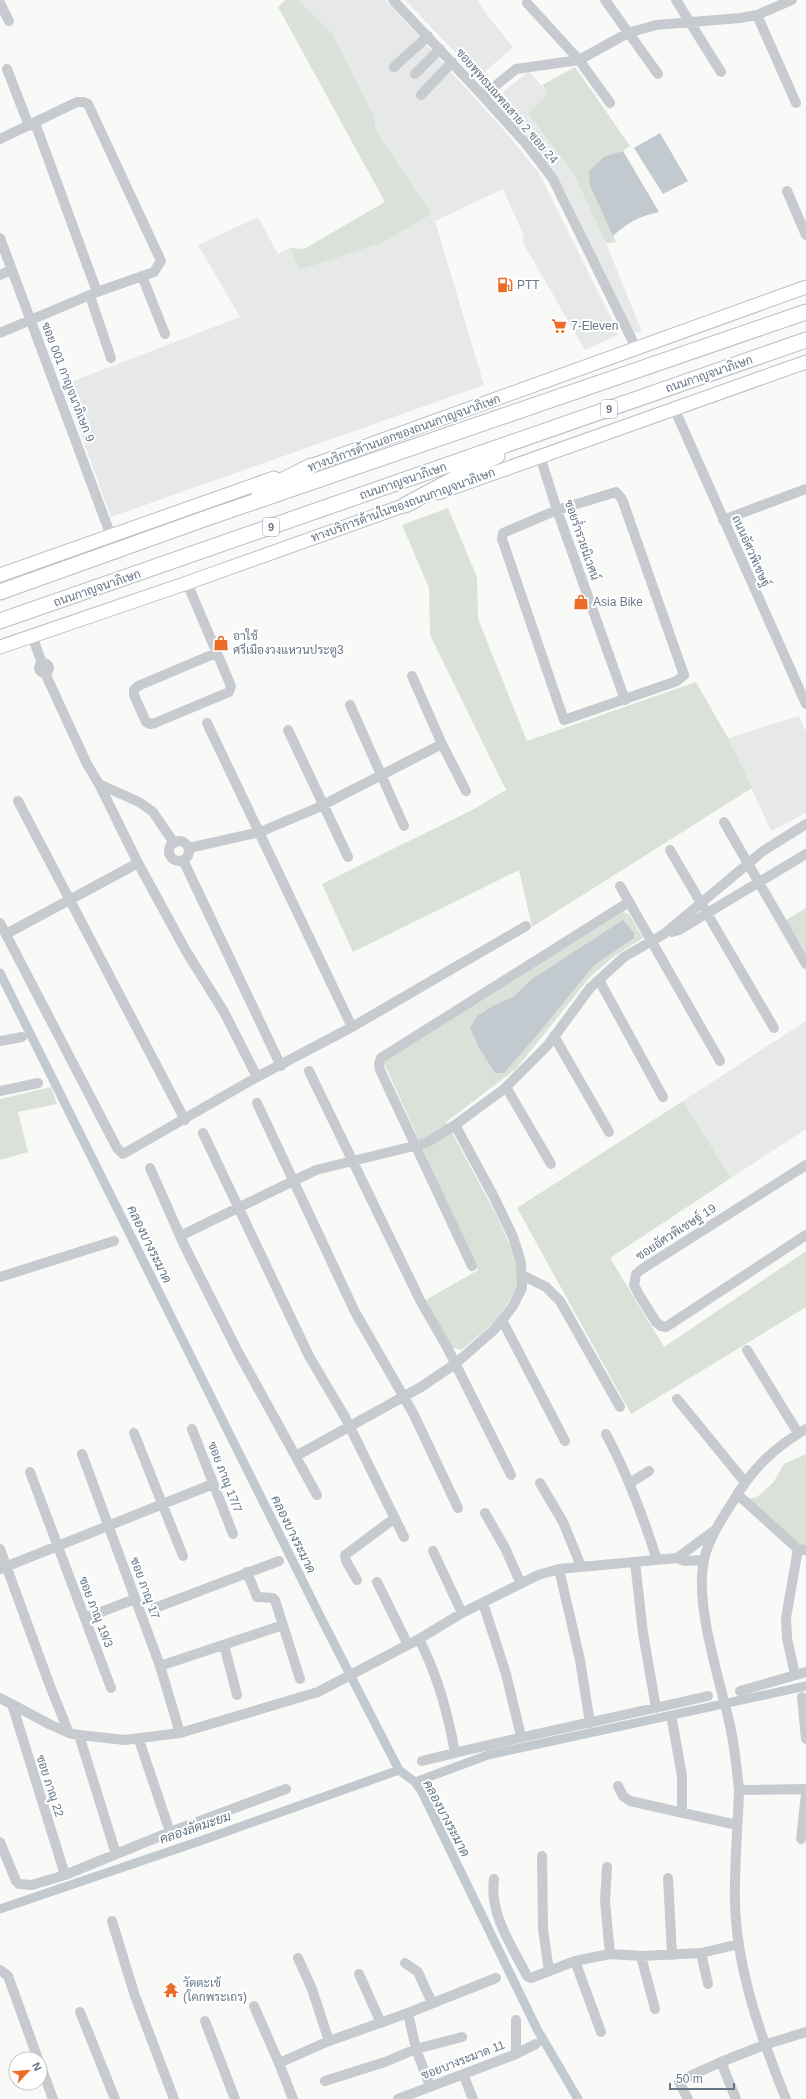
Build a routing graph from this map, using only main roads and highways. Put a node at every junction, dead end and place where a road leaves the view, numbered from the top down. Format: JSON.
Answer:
{"nodes":[{"id":1,"x":806,"y":286,"type":"edge"},
{"id":2,"x":803,"y":311,"type":"edge"},
{"id":3,"x":806,"y":340,"type":"edge"},
{"id":4,"x":806,"y":362,"type":"edge"},
{"id":5,"x":542,"y":433,"type":"junction"},
{"id":6,"x":311,"y":466,"type":"junction"},
{"id":7,"x":405,"y":505,"type":"junction"},
{"id":8,"x":204,"y":519,"type":"junction"},
{"id":9,"x":0,"y":574,"type":"edge"},
{"id":10,"x":0,"y":592,"type":"edge"},
{"id":11,"x":0,"y":622,"type":"edge"},
{"id":12,"x":0,"y":647,"type":"edge"}],
"edges":[{"from":1,"to":6,"type":"main road","name":"ทางบริการด้านนอกของถนนกาญจนาภิเษก"},
{"from":2,"to":8,"type":"highway","number":"9"},
{"from":3,"to":5,"type":"highway","name":"ถนนกาญจนาภิเษก","number":"9"},
{"from":4,"to":7,"type":"main road","name":"ทางบริการด้านในของถนนกาญจนาภิเษก"},
{"from":5,"to":7,"type":"highway"},
{"from":5,"to":11,"type":"highway","name":"ถนนกาญจนาภิเษก","number":"9"},
{"from":6,"to":8,"type":"highway"},
{"from":6,"to":9,"type":"main road","name":"ทางบริการด้านนอกของถนนกาญจนาภิเษก"},
{"from":7,"to":12,"type":"main road","name":"ทางบริการด้านในของถนนกาญจนาภิเษก"},
{"from":8,"to":10,"type":"highway","number":"9"}]}
